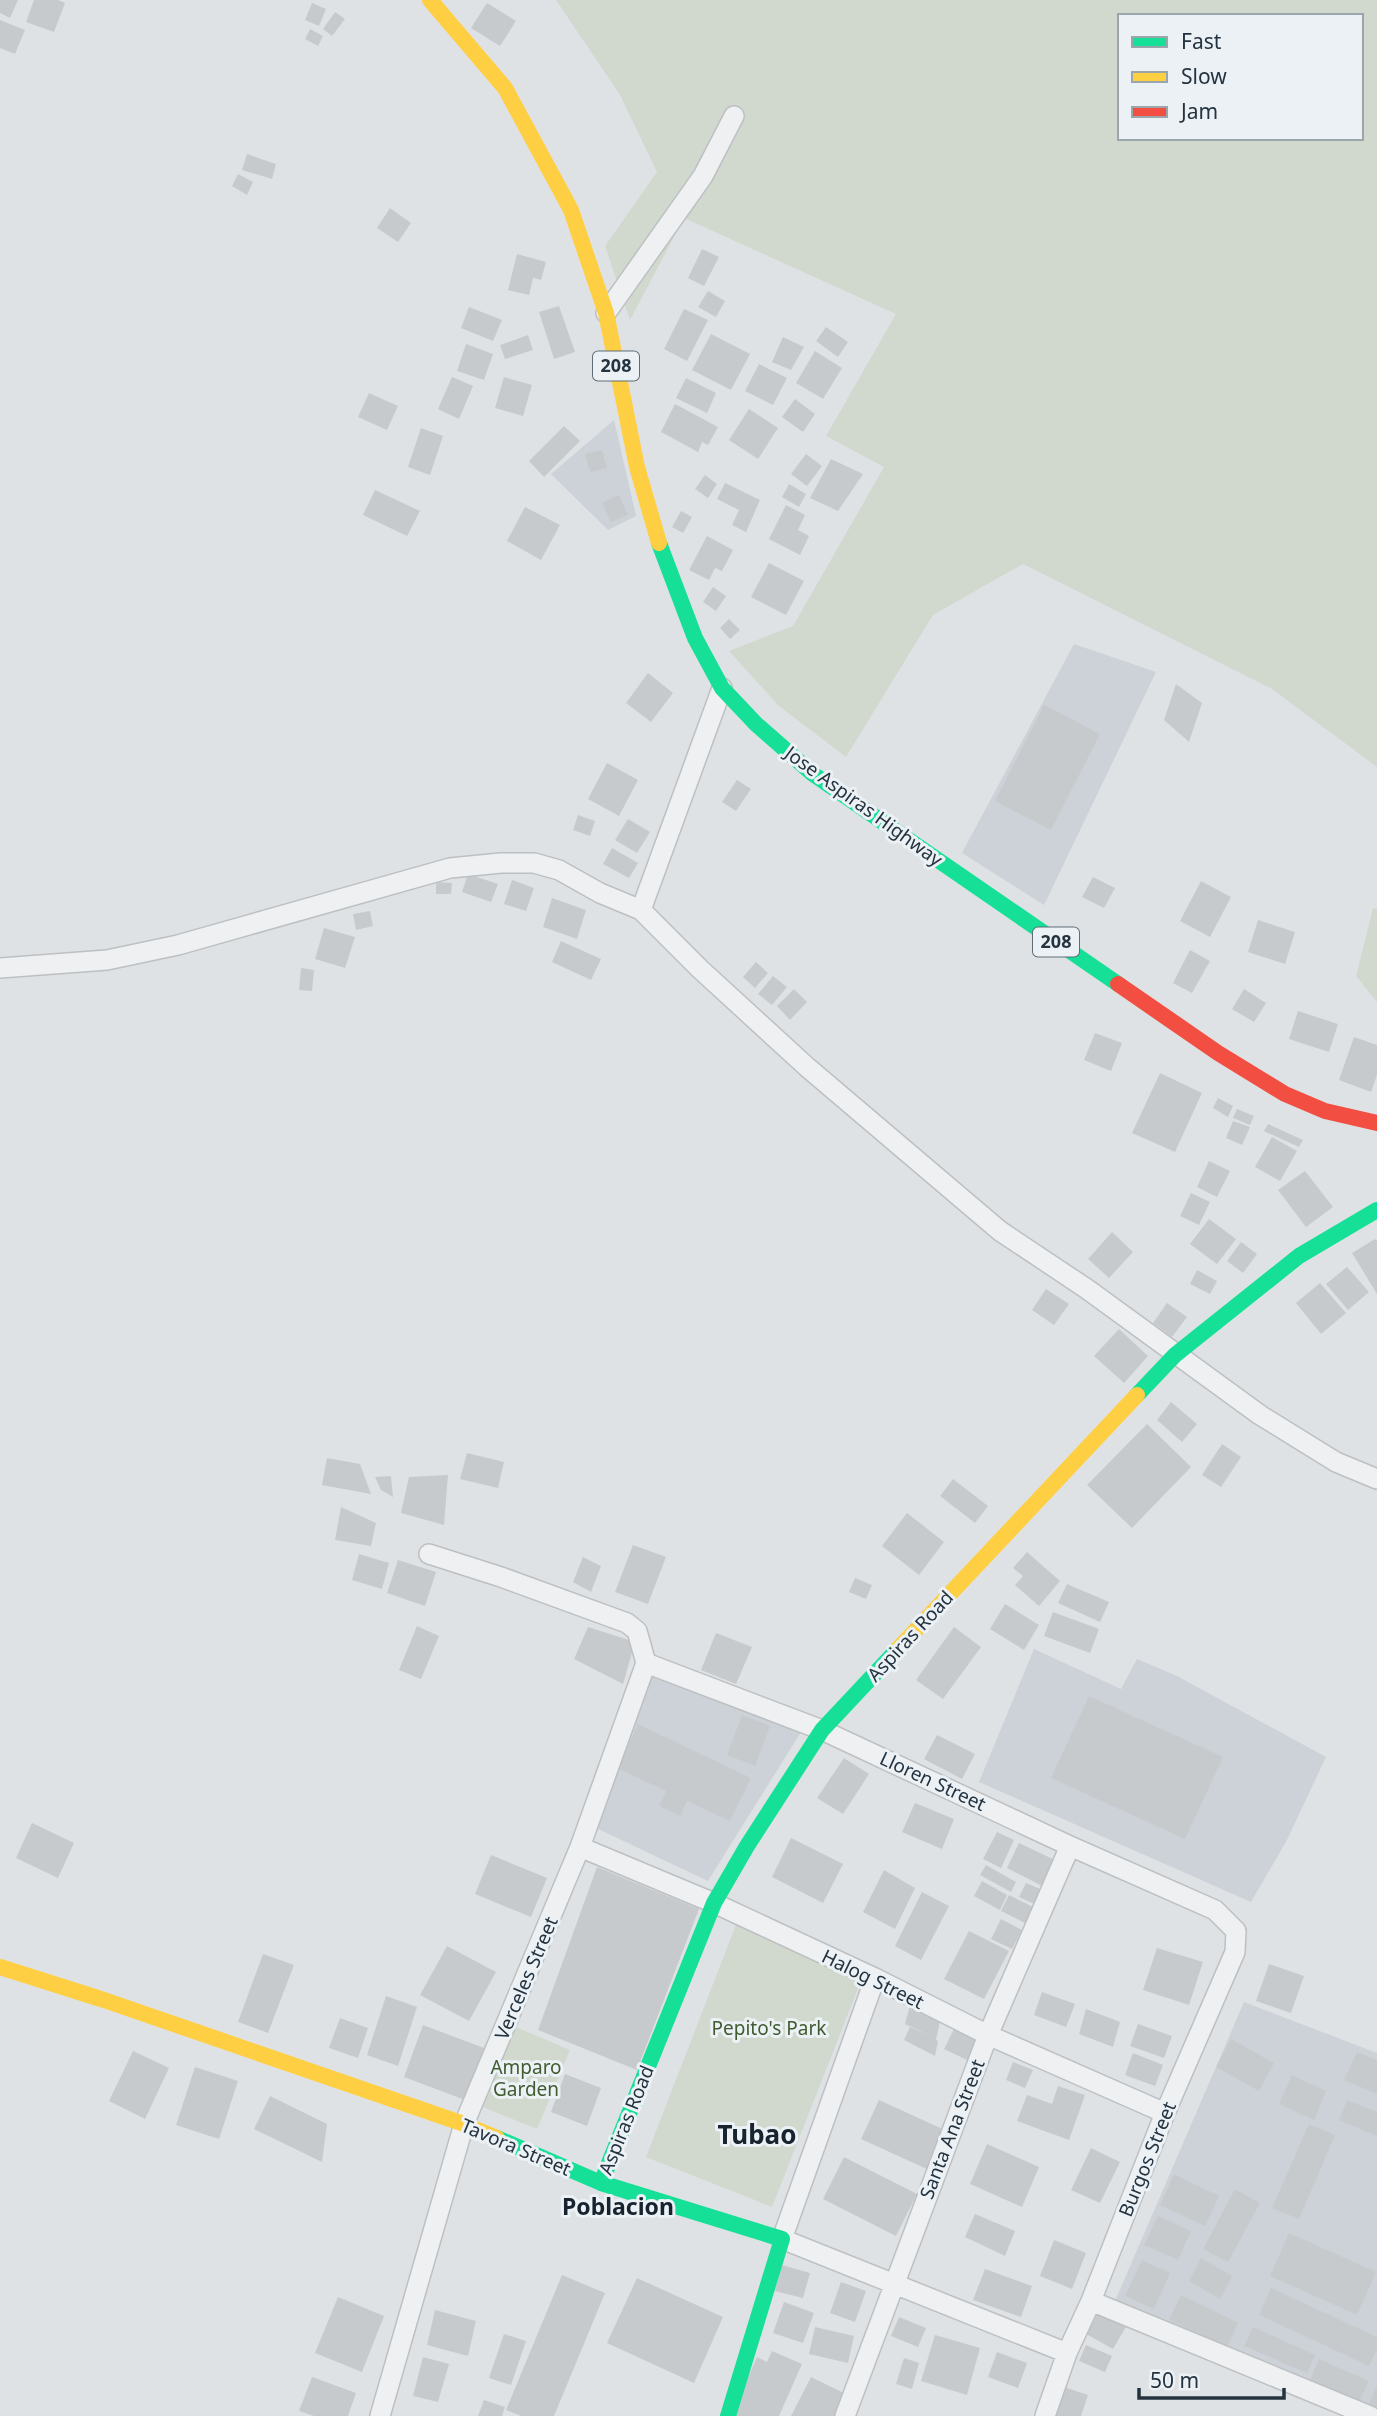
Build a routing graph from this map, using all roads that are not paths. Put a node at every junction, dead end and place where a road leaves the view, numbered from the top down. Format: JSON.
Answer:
{"nodes":[{"id":1,"x":429,"y":0,"type":"edge"},
{"id":2,"x":734,"y":116,"type":"dead end"},
{"id":3,"x":606,"y":313,"type":"junction"},
{"id":4,"x":722,"y":688,"type":"junction"},
{"id":5,"x":642,"y":909,"type":"junction"},
{"id":6,"x":0,"y":968,"type":"edge"},
{"id":7,"x":1377,"y":1123,"type":"edge"},
{"id":8,"x":1377,"y":1210,"type":"edge"},
{"id":9,"x":1175,"y":1355,"type":"junction"},
{"id":10,"x":1377,"y":1479,"type":"edge"},
{"id":11,"x":429,"y":1554,"type":"dead end"},
{"id":12,"x":646,"y":1663,"type":"junction"},
{"id":13,"x":822,"y":1730,"type":"junction"},
{"id":14,"x":1070,"y":1846,"type":"junction"},
{"id":15,"x":580,"y":1847,"type":"junction"},
{"id":16,"x":714,"y":1903,"type":"junction"},
{"id":17,"x":1215,"y":1910,"type":"joint"},
{"id":18,"x":0,"y":1967,"type":"edge"},
{"id":19,"x":875,"y":1978,"type":"junction"},
{"id":20,"x":988,"y":2035,"type":"junction"},
{"id":21,"x":1166,"y":2113,"type":"junction"},
{"id":22,"x":464,"y":2124,"type":"junction"},
{"id":23,"x":601,"y":2183,"type":"junction"},
{"id":24,"x":782,"y":2239,"type":"junction"},
{"id":25,"x":893,"y":2284,"type":"junction"},
{"id":26,"x":1091,"y":2301,"type":"junction"},
{"id":27,"x":1067,"y":2353,"type":"junction"},
{"id":28,"x":380,"y":2416,"type":"edge"},
{"id":29,"x":728,"y":2416,"type":"edge"},
{"id":30,"x":845,"y":2416,"type":"edge"},
{"id":31,"x":1045,"y":2416,"type":"edge"},
{"id":32,"x":1370,"y":2416,"type":"edge"}],
"edges":[{"from":1,"to":3,"type":"main road","name":"Jose Aspiras Highway","number":"208"},
{"from":2,"to":3,"type":"street"},
{"from":3,"to":4,"type":"main road","name":"Jose Aspiras Highway","number":"208"},
{"from":4,"to":5,"type":"street"},
{"from":4,"to":7,"type":"main road","name":"Jose Aspiras Highway","number":"208"},
{"from":5,"to":6,"type":"street"},
{"from":5,"to":9,"type":"street"},
{"from":8,"to":9,"type":"main road","name":"Aspiras Road"},
{"from":9,"to":10,"type":"street"},
{"from":9,"to":13,"type":"main road","name":"Aspiras Road"},
{"from":11,"to":12,"type":"street"},
{"from":12,"to":13,"type":"street","name":"Lloren Street"},
{"from":12,"to":15,"type":"street","name":"Verceles Street"},
{"from":13,"to":14,"type":"street","name":"Lloren Street"},
{"from":13,"to":16,"type":"main road","name":"Aspiras Road"},
{"from":14,"to":17,"type":"street","name":"Lloren Street"},
{"from":14,"to":20,"type":"street","name":"Santa Ana Street"},
{"from":15,"to":16,"type":"street","name":"Halog Street"},
{"from":15,"to":22,"type":"street","name":"Verceles Street"},
{"from":16,"to":19,"type":"street","name":"Halog Street"},
{"from":16,"to":23,"type":"main road","name":"Aspiras Road"},
{"from":17,"to":21,"type":"street","name":"Burgos Street"},
{"from":18,"to":22,"type":"main road","name":"Tavora Street"},
{"from":19,"to":20,"type":"street","name":"Halog Street"},
{"from":19,"to":24,"type":"street"},
{"from":20,"to":21,"type":"street","name":"Halog Street"},
{"from":20,"to":25,"type":"street","name":"Santa Ana Street"},
{"from":21,"to":26,"type":"street","name":"Burgos Street"},
{"from":22,"to":23,"type":"main road","name":"Tavora Street"},
{"from":22,"to":28,"type":"street","name":"Verceles Street"},
{"from":23,"to":24,"type":"main road","name":"Tavora Street"},
{"from":24,"to":25,"type":"street","name":"Tavora Street"},
{"from":24,"to":29,"type":"main road"},
{"from":25,"to":27,"type":"street","name":"Tavora Street"},
{"from":25,"to":30,"type":"street","name":"Santa Ana Street"},
{"from":26,"to":27,"type":"street","name":"Burgos Street"},
{"from":26,"to":32,"type":"street"},
{"from":27,"to":31,"type":"street","name":"Burgos Street"}]}
